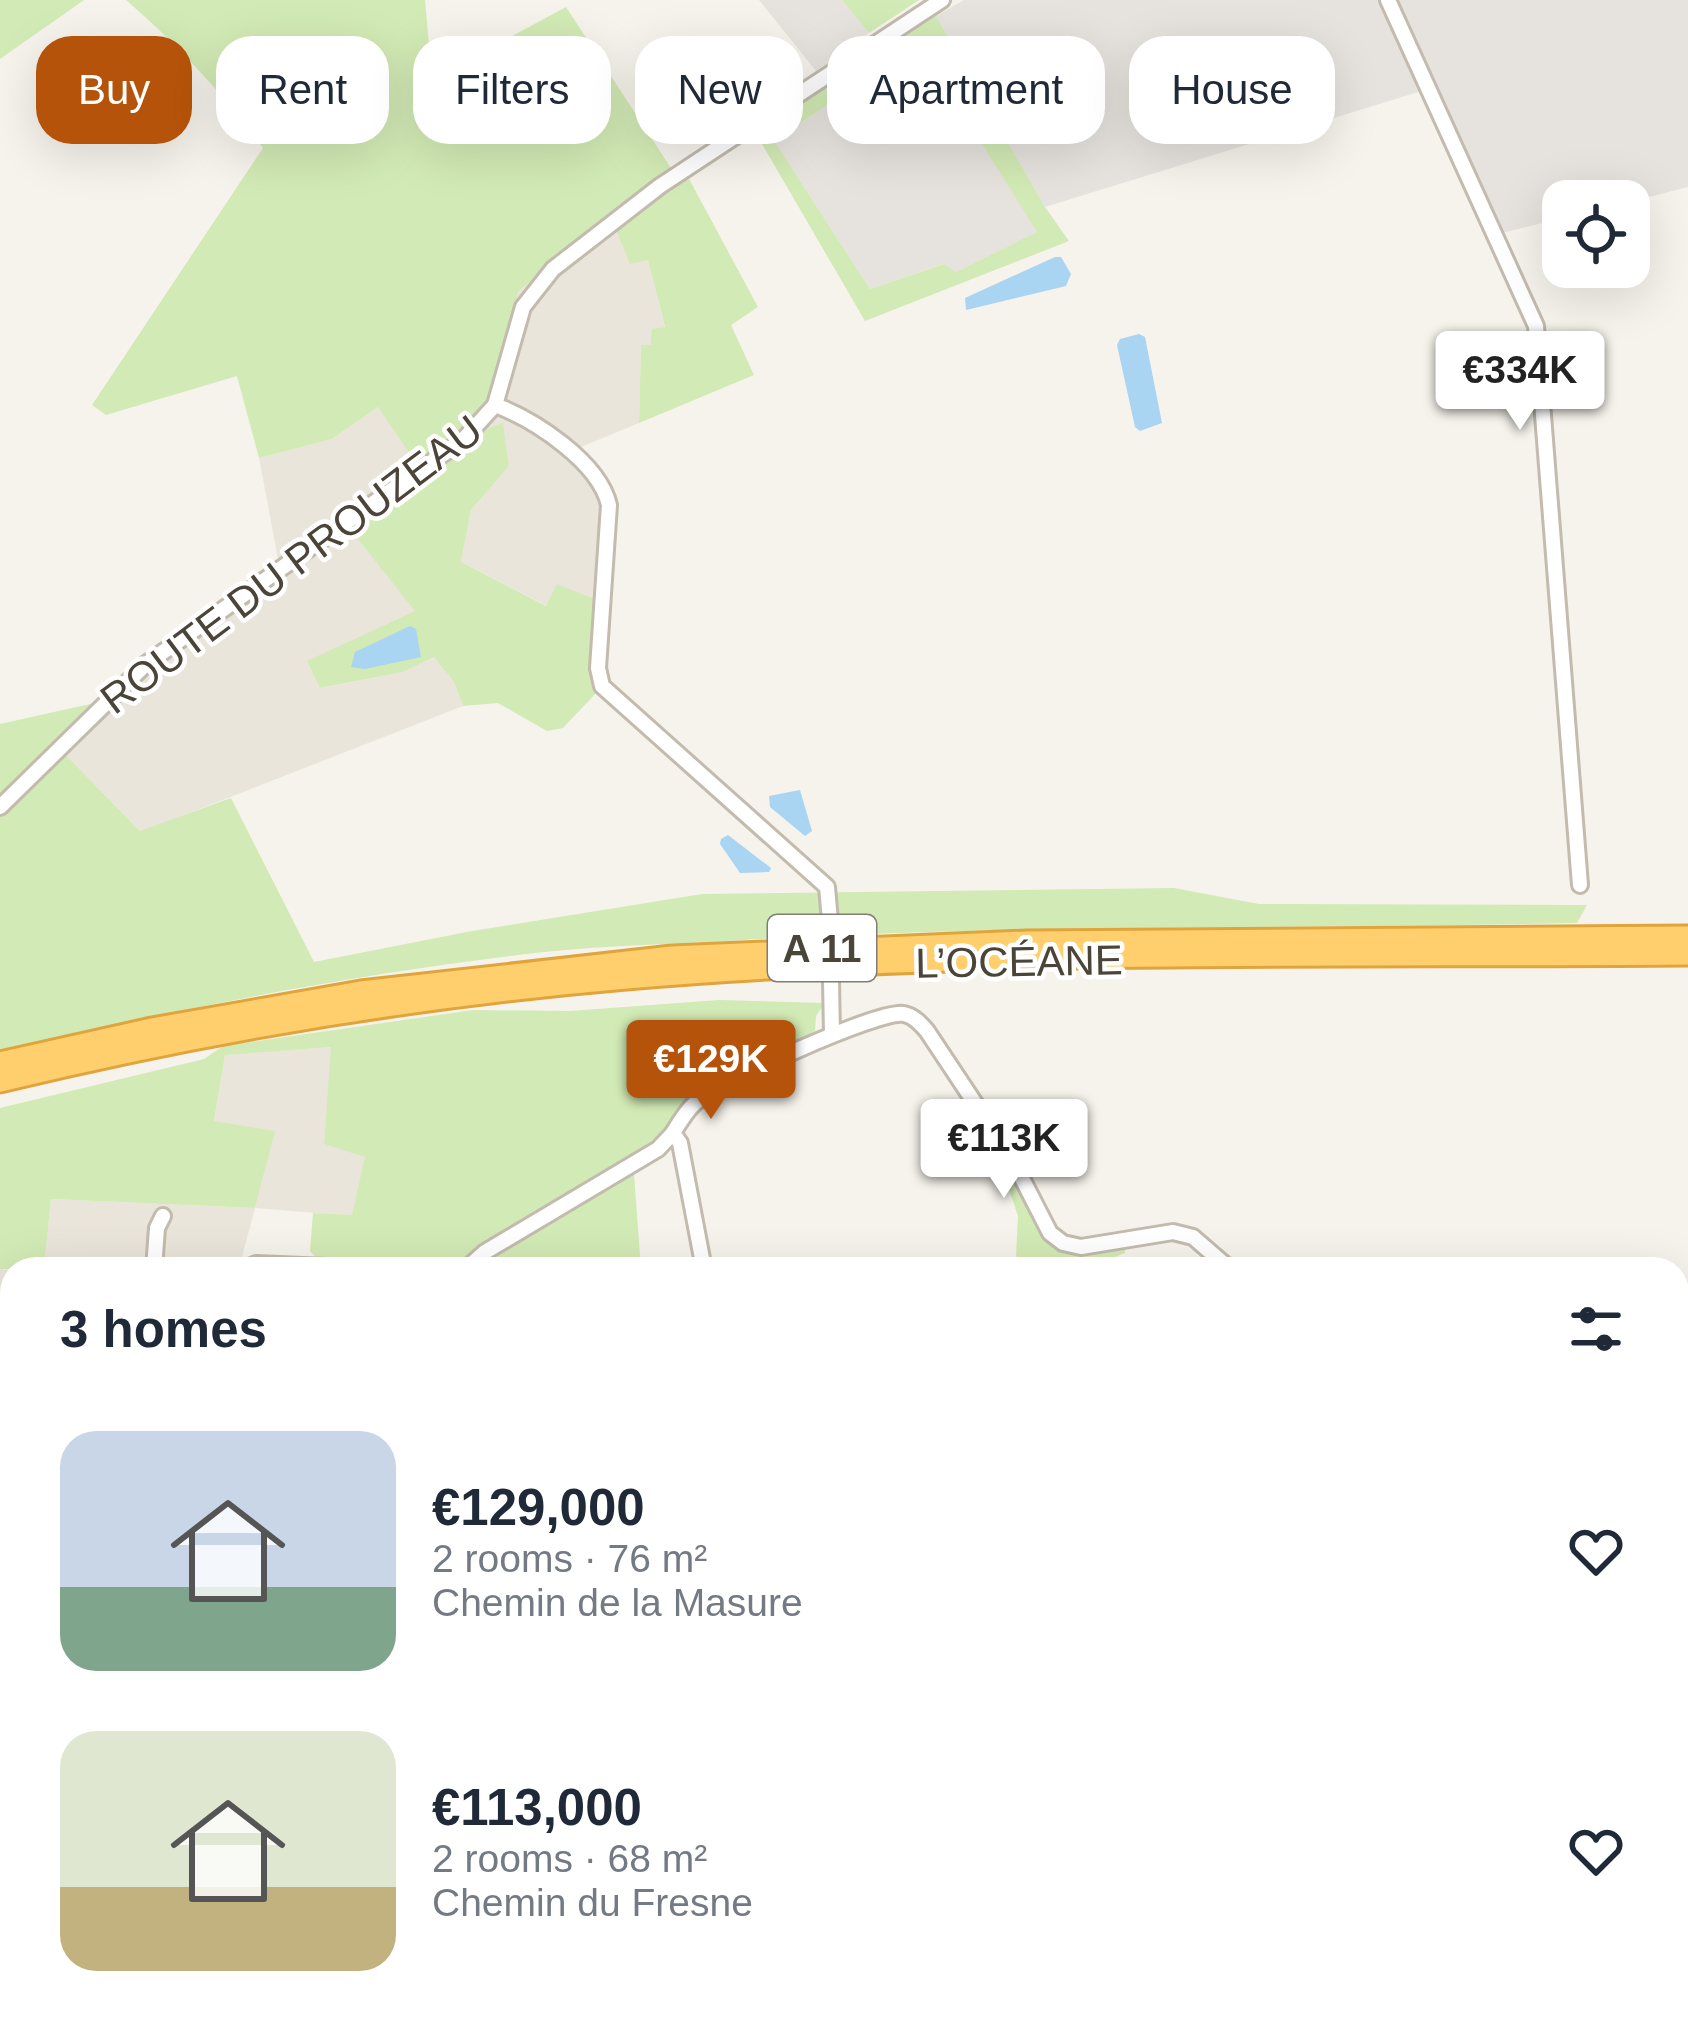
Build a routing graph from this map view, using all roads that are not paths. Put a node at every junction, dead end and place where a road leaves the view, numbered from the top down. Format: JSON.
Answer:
{"nodes":[{"id":1,"x":942,"y":0,"type":"edge"},
{"id":2,"x":1388,"y":0,"type":"edge"},
{"id":3,"x":495,"y":405,"type":"junction"},
{"id":4,"x":0,"y":807,"type":"edge"},
{"id":5,"x":1580,"y":885,"type":"dead end"},
{"id":6,"x":831,"y":932,"type":"dead end"},
{"id":7,"x":1688,"y":937,"type":"edge"},
{"id":8,"x":1688,"y":954,"type":"edge"},
{"id":9,"x":831,"y":980,"type":"dead end"},
{"id":10,"x":832,"y":1035,"type":"junction"},
{"id":11,"x":0,"y":1063,"type":"edge"},
{"id":12,"x":0,"y":1081,"type":"edge"},
{"id":13,"x":673,"y":1133,"type":"junction"},
{"id":14,"x":163,"y":1216,"type":"dead end"},
{"id":15,"x":155,"y":1257,"type":"edge"},
{"id":16,"x":479,"y":1257,"type":"edge"},
{"id":17,"x":702,"y":1257,"type":"edge"},
{"id":18,"x":1216,"y":1257,"type":"edge"}],
"edges":[{"from":1,"to":3,"type":"street","name":"ROUTE DU PROUZEAU"},
{"from":2,"to":5,"type":"street"},
{"from":3,"to":4,"type":"street","name":"ROUTE DU PROUZEAU"},
{"from":3,"to":6,"type":"street"},
{"from":7,"to":11,"type":"highway","name":"L’OCÉANE","number":"A 11"},
{"from":8,"to":12,"type":"highway","name":"L’OCÉANE","number":"A 11"},
{"from":9,"to":10,"type":"street"},
{"from":10,"to":13,"type":"street"},
{"from":10,"to":18,"type":"street"},
{"from":13,"to":16,"type":"street"},
{"from":13,"to":17,"type":"street"},
{"from":14,"to":15,"type":"street"}]}
